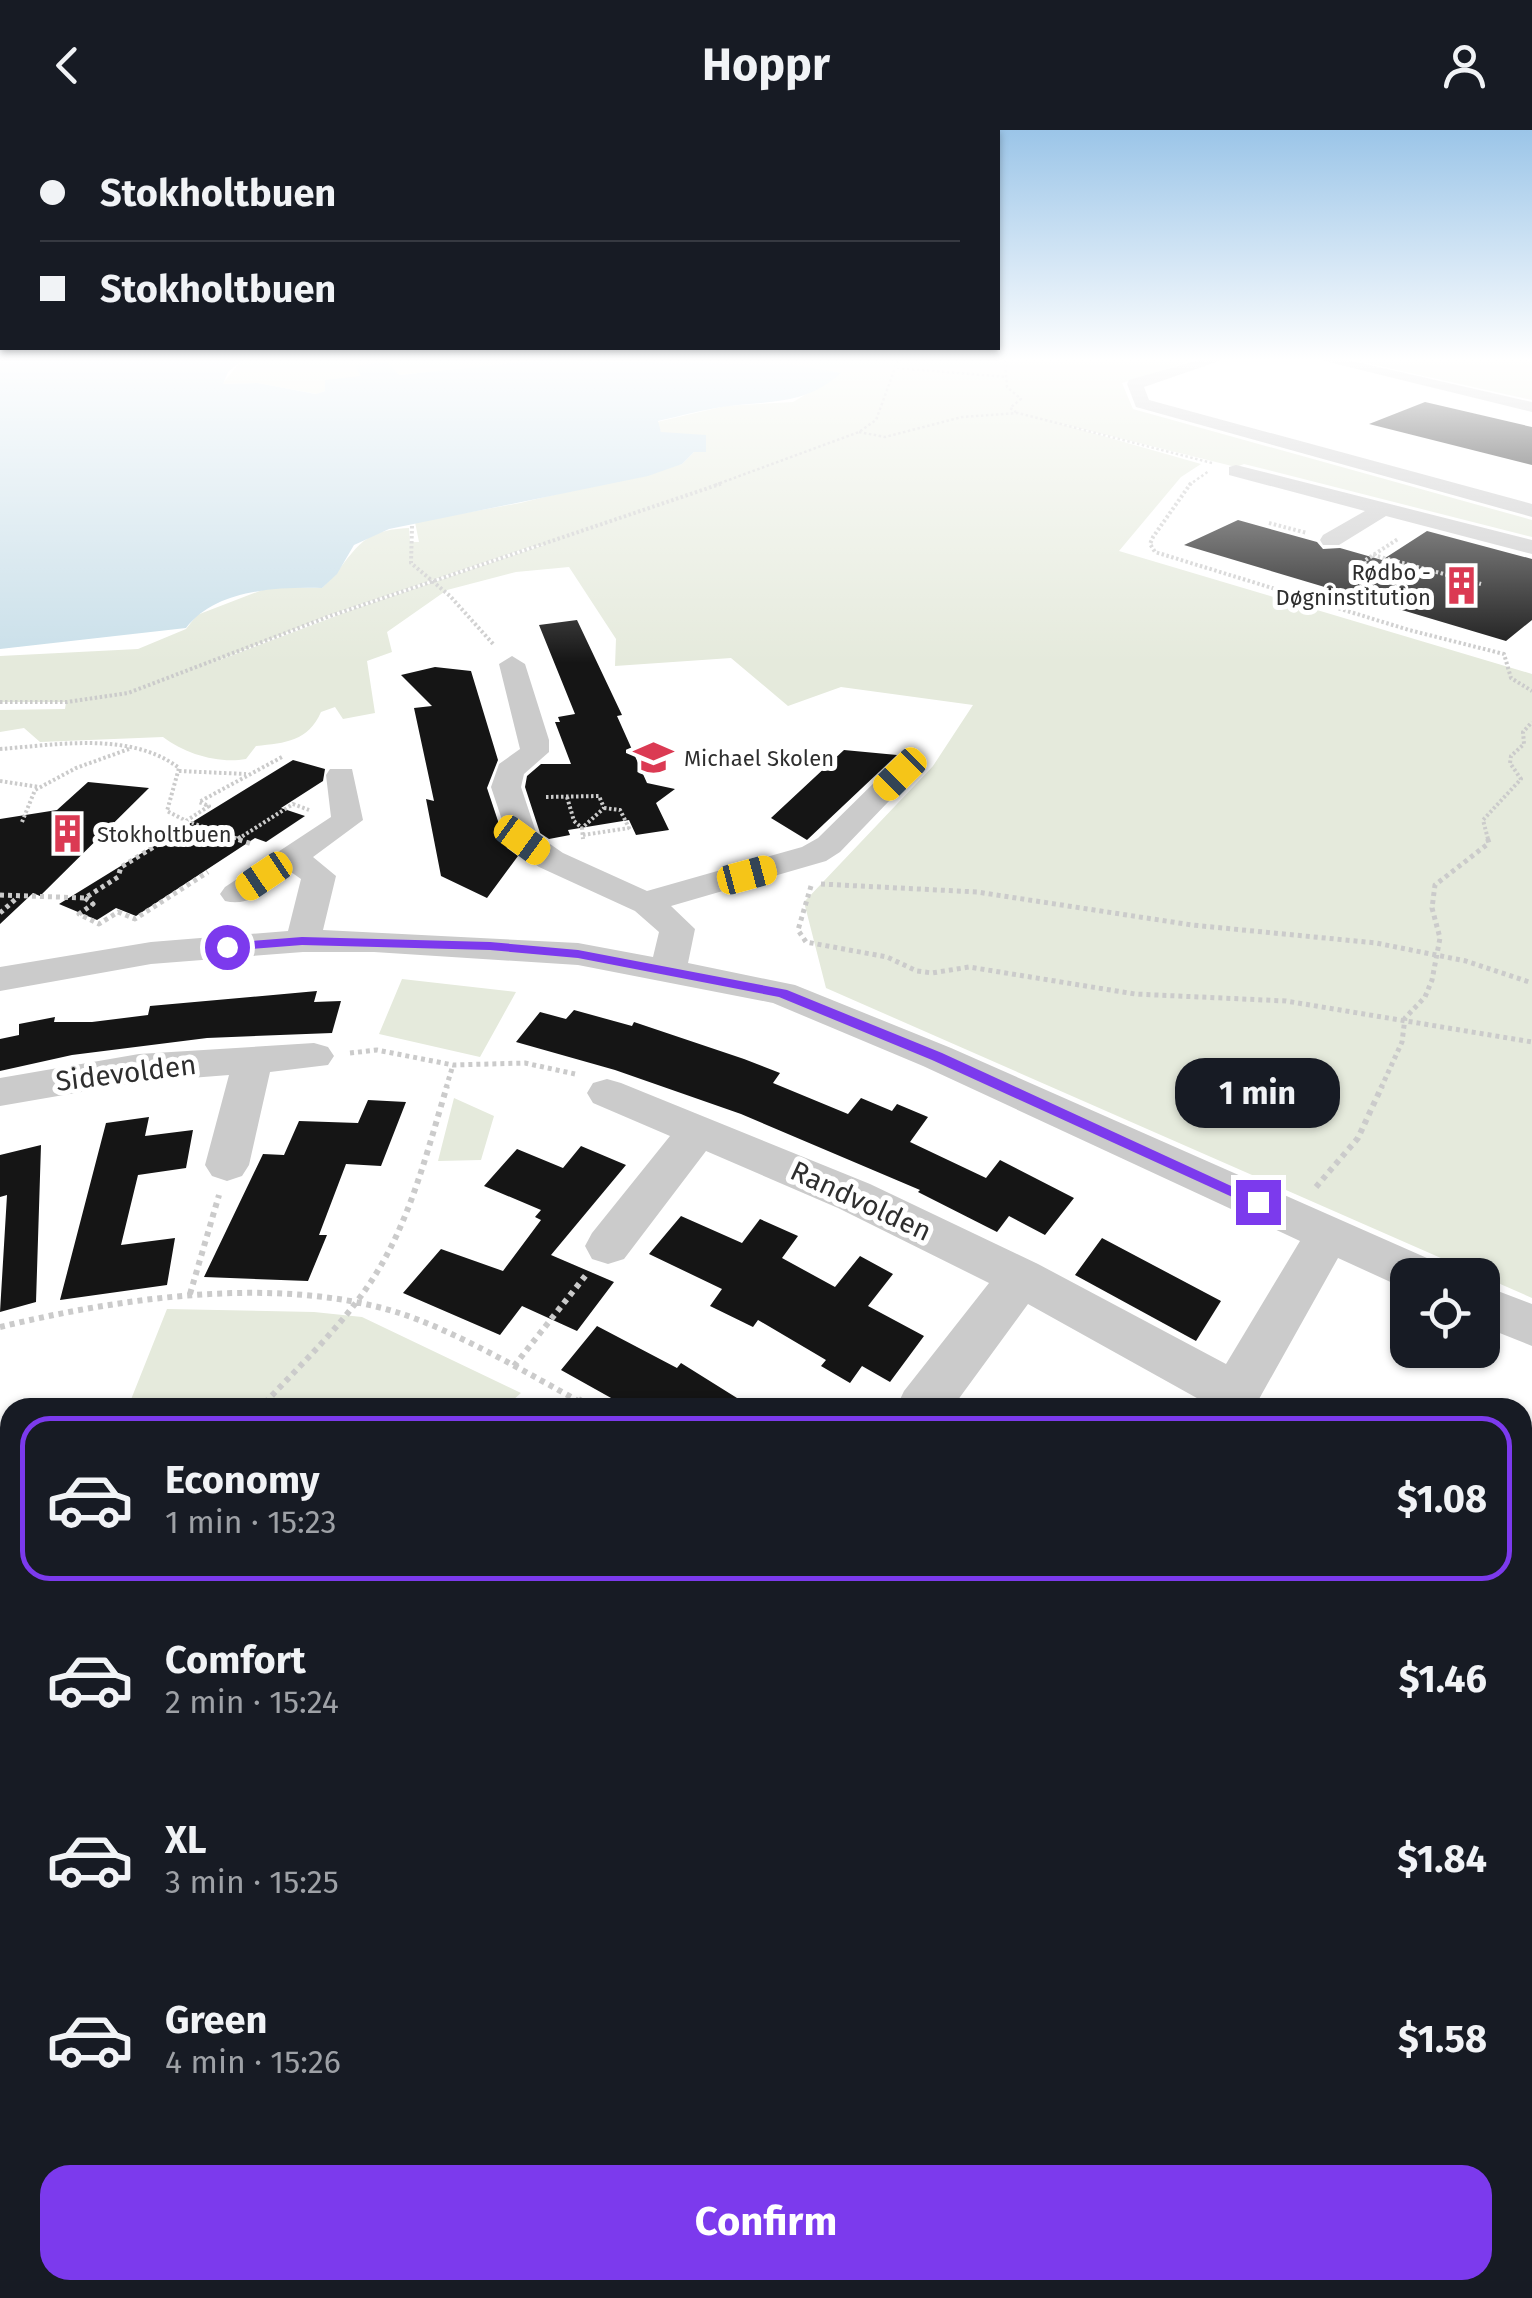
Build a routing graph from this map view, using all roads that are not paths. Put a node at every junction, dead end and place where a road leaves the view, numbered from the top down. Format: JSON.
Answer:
{"nodes":[{"id":1,"x":1354,"y":461,"type":"edge"},
{"id":2,"x":1236,"y":471,"type":"road end"},
{"id":3,"x":1382,"y":509,"type":"junction"},
{"id":4,"x":1532,"y":510,"type":"edge"},
{"id":5,"x":1331,"y":540,"type":"dead end"},
{"id":6,"x":1532,"y":548,"type":"edge"},
{"id":7,"x":512,"y":664,"type":"road end"},
{"id":8,"x":900,"y":774,"type":"dead end"},
{"id":9,"x":341,"y":775,"type":"dead end"},
{"id":10,"x":291,"y":858,"type":"junction"},
{"id":11,"x":237,"y":894,"type":"dead end"},
{"id":12,"x":644,"y":902,"type":"junction"},
{"id":13,"x":302,"y":941,"type":"junction"},
{"id":14,"x":668,"y":970,"type":"junction"},
{"id":15,"x":0,"y":979,"type":"edge"},
{"id":16,"x":314,"y":1056,"type":"road end"},
{"id":17,"x":253,"y":1058,"type":"junction"},
{"id":18,"x":0,"y":1092,"type":"edge"},
{"id":19,"x":607,"y":1093,"type":"road end"},
{"id":20,"x":700,"y":1129,"type":"junction"},
{"id":21,"x":227,"y":1165,"type":"road end"},
{"id":22,"x":1311,"y":1226,"type":"junction"},
{"id":23,"x":608,"y":1246,"type":"road end"},
{"id":24,"x":1390,"y":1262,"type":"edge"},
{"id":25,"x":1021,"y":1277,"type":"junction"},
{"id":26,"x":1500,"y":1312,"type":"edge"},
{"id":27,"x":1532,"y":1326,"type":"edge"},
{"id":28,"x":929,"y":1398,"type":"edge"},
{"id":29,"x":1226,"y":1398,"type":"edge"},
{"id":30,"x":1232,"y":1398,"type":"edge"}],
"edges":[{"from":1,"to":4,"type":"street"},
{"from":2,"to":3,"type":"street"},
{"from":3,"to":5,"type":"street"},
{"from":3,"to":6,"type":"street"},
{"from":7,"to":12,"type":"street"},
{"from":8,"to":12,"type":"street"},
{"from":9,"to":10,"type":"street"},
{"from":10,"to":11,"type":"street"},
{"from":10,"to":13,"type":"street"},
{"from":12,"to":14,"type":"street"},
{"from":13,"to":14,"type":"street"},
{"from":13,"to":15,"type":"street"},
{"from":14,"to":22,"type":"street"},
{"from":16,"to":17,"type":"street","name":"Sidevolden"},
{"from":17,"to":18,"type":"street","name":"Sidevolden"},
{"from":17,"to":21,"type":"street"},
{"from":19,"to":20,"type":"street","name":"Randvolden"},
{"from":20,"to":23,"type":"street"},
{"from":20,"to":25,"type":"street","name":"Randvolden"},
{"from":22,"to":24,"type":"street"},
{"from":22,"to":30,"type":"street","name":"Randvolden"},
{"from":25,"to":28,"type":"street"},
{"from":25,"to":29,"type":"street","name":"Randvolden"},
{"from":26,"to":27,"type":"street"}]}
